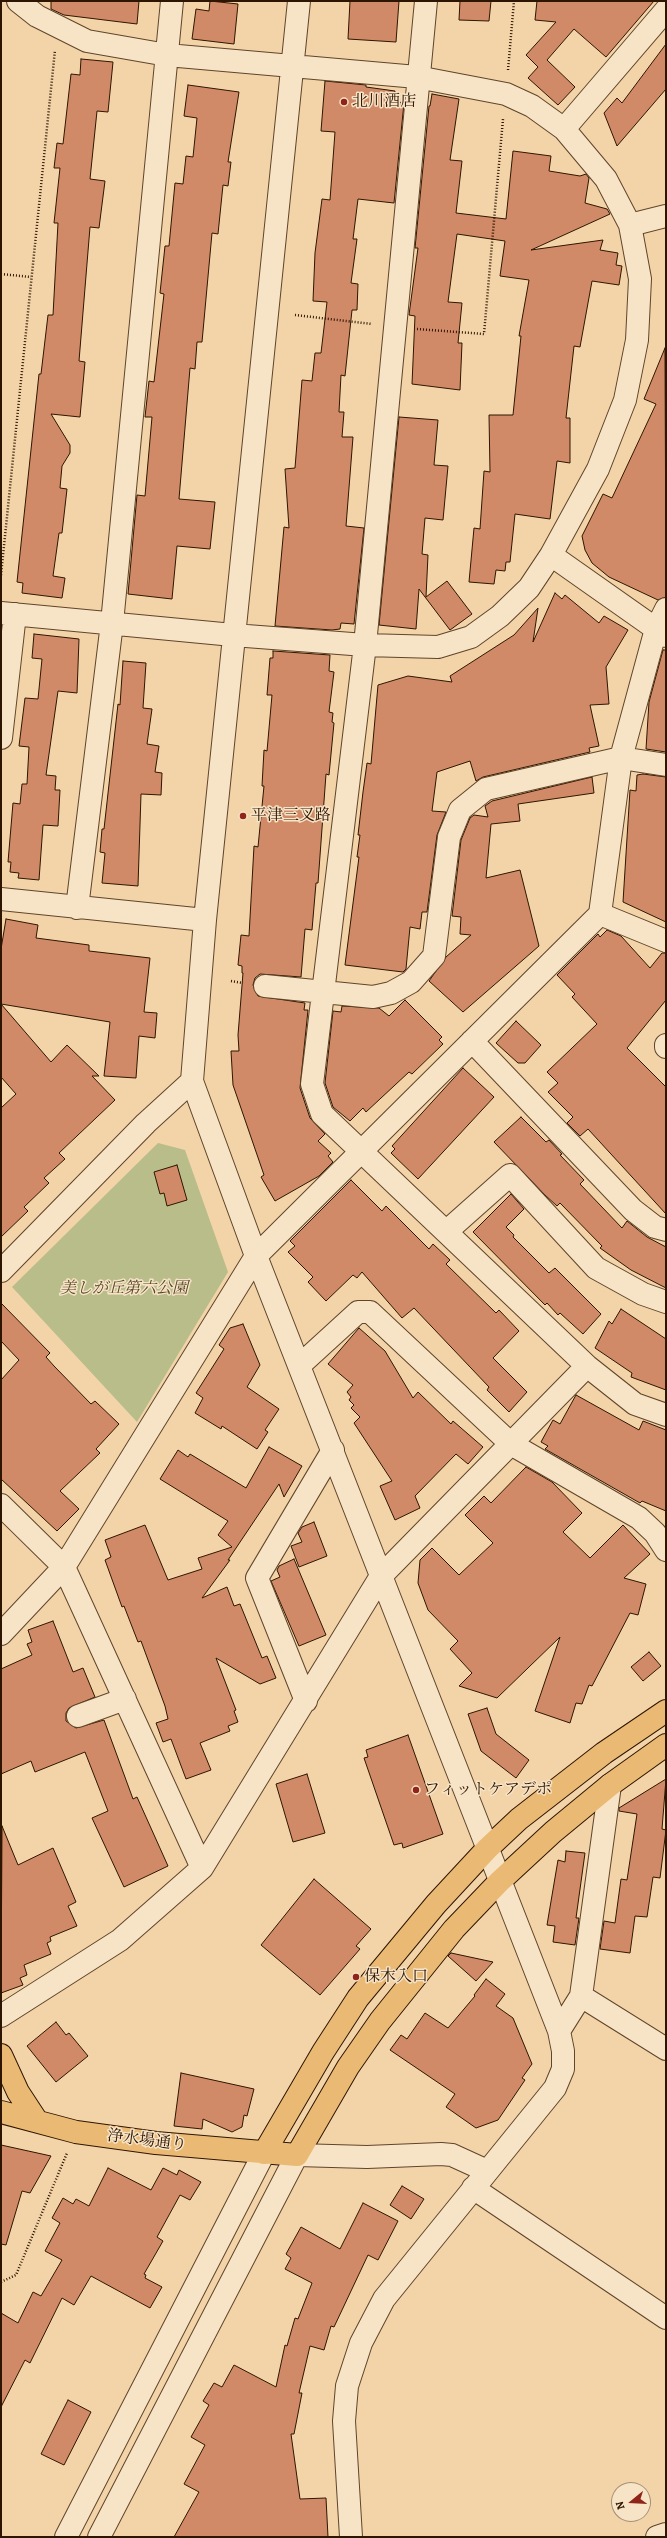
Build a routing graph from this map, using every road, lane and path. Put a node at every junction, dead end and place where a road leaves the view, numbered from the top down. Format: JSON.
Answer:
{"nodes":[{"id":1,"x":18,"y":1,"type":"edge"},
{"id":2,"x":172,"y":1,"type":"edge"},
{"id":3,"x":299,"y":1,"type":"edge"},
{"id":4,"x":426,"y":1,"type":"edge"},
{"id":5,"x":514,"y":1,"type":"edge"},
{"id":6,"x":666,"y":10,"type":"edge"},
{"id":7,"x":57,"y":27,"type":"junction"},
{"id":8,"x":167,"y":55,"type":"junction"},
{"id":9,"x":292,"y":65,"type":"junction"},
{"id":10,"x":417,"y":77,"type":"junction"},
{"id":11,"x":506,"y":94,"type":"junction"},
{"id":12,"x":564,"y":128,"type":"junction"},
{"id":13,"x":666,"y":216,"type":"edge"},
{"id":14,"x":630,"y":225,"type":"junction"},
{"id":15,"x":1,"y":274,"type":"edge"},
{"id":16,"x":32,"y":277,"type":"junction"},
{"id":17,"x":295,"y":315,"type":"dead end"},
{"id":18,"x":396,"y":327,"type":"junction"},
{"id":19,"x":551,"y":555,"type":"junction"},
{"id":20,"x":1,"y":575,"type":"edge"},
{"id":21,"x":666,"y":609,"type":"edge"},
{"id":22,"x":8,"y":613,"type":"edge"},
{"id":23,"x":112,"y":623,"type":"junction"},
{"id":24,"x":661,"y":633,"type":"edge"},
{"id":25,"x":233,"y":635,"type":"junction"},
{"id":26,"x":364,"y":645,"type":"junction"},
{"id":27,"x":1,"y":738,"type":"edge"},
{"id":28,"x":621,"y":758,"type":"junction"},
{"id":29,"x":666,"y":764,"type":"edge"},
{"id":30,"x":1,"y":899,"type":"edge"},
{"id":31,"x":77,"y":908,"type":"junction"},
{"id":32,"x":600,"y":914,"type":"junction"},
{"id":33,"x":205,"y":920,"type":"junction"},
{"id":34,"x":666,"y":941,"type":"edge"},
{"id":35,"x":265,"y":986,"type":"dead end"},
{"id":36,"x":322,"y":993,"type":"junction"},
{"id":37,"x":472,"y":1041,"type":"junction"},
{"id":38,"x":192,"y":1081,"type":"junction"},
{"id":39,"x":361,"y":1151,"type":"junction"},
{"id":40,"x":666,"y":1230,"type":"edge"},
{"id":41,"x":447,"y":1231,"type":"junction"},
{"id":42,"x":256,"y":1256,"type":"junction"},
{"id":43,"x":1,"y":1271,"type":"edge"},
{"id":44,"x":666,"y":1302,"type":"edge"},
{"id":45,"x":300,"y":1365,"type":"junction"},
{"id":46,"x":587,"y":1366,"type":"junction"},
{"id":47,"x":666,"y":1415,"type":"edge"},
{"id":48,"x":511,"y":1444,"type":"junction"},
{"id":49,"x":333,"y":1450,"type":"junction"},
{"id":50,"x":1,"y":1505,"type":"edge"},
{"id":51,"x":666,"y":1550,"type":"edge"},
{"id":52,"x":64,"y":1567,"type":"junction"},
{"id":53,"x":381,"y":1576,"type":"junction"},
{"id":54,"x":2,"y":1630,"type":"edge"},
{"id":55,"x":125,"y":1699,"type":"junction"},
{"id":56,"x":306,"y":1702,"type":"junction"},
{"id":57,"x":666,"y":1711,"type":"edge"},
{"id":58,"x":78,"y":1716,"type":"dead end"},
{"id":59,"x":666,"y":1745,"type":"edge"},
{"id":60,"x":610,"y":1785,"type":"junction"},
{"id":61,"x":486,"y":1849,"type":"junction"},
{"id":62,"x":202,"y":1868,"type":"junction"},
{"id":63,"x":499,"y":1882,"type":"junction"},
{"id":64,"x":581,"y":1996,"type":"junction"},
{"id":65,"x":1,"y":2016,"type":"edge"},
{"id":66,"x":558,"y":2031,"type":"junction"},
{"id":67,"x":666,"y":2049,"type":"edge"},
{"id":68,"x":1,"y":2054,"type":"edge"},
{"id":69,"x":1,"y":2112,"type":"edge"},
{"id":70,"x":37,"y":2121,"type":"junction"},
{"id":71,"x":76,"y":2132,"type":"junction"},
{"id":72,"x":264,"y":2153,"type":"junction"},
{"id":73,"x":297,"y":2155,"type":"junction"},
{"id":74,"x":487,"y":2171,"type":"junction"},
{"id":75,"x":473,"y":2188,"type":"junction"},
{"id":76,"x":1,"y":2282,"type":"edge"},
{"id":77,"x":666,"y":2318,"type":"edge"},
{"id":78,"x":666,"y":2534,"type":"edge"},
{"id":79,"x":66,"y":2537,"type":"edge"},
{"id":80,"x":99,"y":2537,"type":"edge"},
{"id":81,"x":351,"y":2537,"type":"edge"},
{"id":82,"x":657,"y":2537,"type":"edge"}],
"edges":[{"from":1,"to":7,"type":"street"},
{"from":2,"to":8,"type":"street"},
{"from":3,"to":9,"type":"street"},
{"from":4,"to":10,"type":"street"},
{"from":5,"to":11,"type":"path"},
{"from":6,"to":12,"type":"street"},
{"from":7,"to":8,"type":"street"},
{"from":7,"to":16,"type":"path"},
{"from":8,"to":9,"type":"street"},
{"from":8,"to":23,"type":"street"},
{"from":9,"to":10,"type":"street"},
{"from":9,"to":25,"type":"street"},
{"from":10,"to":11,"type":"street"},
{"from":10,"to":18,"type":"street"},
{"from":11,"to":12,"type":"street"},
{"from":11,"to":18,"type":"path"},
{"from":12,"to":14,"type":"street"},
{"from":13,"to":14,"type":"street"},
{"from":14,"to":19,"type":"street"},
{"from":15,"to":16,"type":"path"},
{"from":16,"to":20,"type":"path"},
{"from":17,"to":18,"type":"path"},
{"from":18,"to":26,"type":"street"},
{"from":19,"to":24,"type":"street"},
{"from":19,"to":26,"type":"street"},
{"from":21,"to":24,"type":"street"},
{"from":22,"to":23,"type":"street"},
{"from":22,"to":27,"type":"street"},
{"from":23,"to":25,"type":"street"},
{"from":23,"to":31,"type":"street"},
{"from":24,"to":28,"type":"street"},
{"from":25,"to":26,"type":"street"},
{"from":25,"to":33,"type":"street"},
{"from":26,"to":36,"type":"street"},
{"from":28,"to":29,"type":"street"},
{"from":28,"to":32,"type":"street"},
{"from":28,"to":36,"type":"street"},
{"from":30,"to":31,"type":"street"},
{"from":31,"to":33,"type":"street"},
{"from":32,"to":34,"type":"street"},
{"from":32,"to":37,"type":"street"},
{"from":33,"to":38,"type":"street"},
{"from":35,"to":36,"type":"street"},
{"from":36,"to":39,"type":"street"},
{"from":37,"to":39,"type":"street"},
{"from":37,"to":40,"type":"street"},
{"from":38,"to":42,"type":"street"},
{"from":38,"to":43,"type":"street"},
{"from":39,"to":41,"type":"street"},
{"from":39,"to":42,"type":"street"},
{"from":41,"to":44,"type":"street"},
{"from":41,"to":46,"type":"street"},
{"from":42,"to":45,"type":"street"},
{"from":42,"to":52,"type":"street"},
{"from":45,"to":48,"type":"street"},
{"from":45,"to":49,"type":"street"},
{"from":46,"to":47,"type":"street"},
{"from":46,"to":48,"type":"street"},
{"from":48,"to":51,"type":"street"},
{"from":48,"to":53,"type":"street"},
{"from":49,"to":53,"type":"street"},
{"from":49,"to":56,"type":"street"},
{"from":50,"to":52,"type":"street"},
{"from":52,"to":54,"type":"street"},
{"from":52,"to":55,"type":"street"},
{"from":53,"to":56,"type":"street"},
{"from":53,"to":61,"type":"street"},
{"from":55,"to":58,"type":"street"},
{"from":55,"to":62,"type":"street"},
{"from":56,"to":62,"type":"street"},
{"from":57,"to":61,"type":"main road"},
{"from":59,"to":60,"type":"main road"},
{"from":60,"to":63,"type":"main road"},
{"from":60,"to":64,"type":"street"},
{"from":61,"to":63,"type":"street"},
{"from":61,"to":72,"type":"main road"},
{"from":62,"to":65,"type":"street"},
{"from":63,"to":66,"type":"street"},
{"from":63,"to":73,"type":"main road"},
{"from":64,"to":66,"type":"street"},
{"from":64,"to":67,"type":"street"},
{"from":66,"to":74,"type":"street"},
{"from":68,"to":70,"type":"main road"},
{"from":69,"to":70,"type":"main road","name":"浄水場通り"},
{"from":70,"to":71,"type":"main road","name":"浄水場通り"},
{"from":71,"to":72,"type":"main road","name":"浄水場通り"},
{"from":71,"to":76,"type":"path"},
{"from":72,"to":73,"type":"main road","name":"浄水場通り"},
{"from":72,"to":79,"type":"street"},
{"from":73,"to":74,"type":"street"},
{"from":73,"to":80,"type":"street"},
{"from":74,"to":75,"type":"street"},
{"from":75,"to":77,"type":"street"},
{"from":75,"to":81,"type":"street"},
{"from":78,"to":82,"type":"street"}]}
